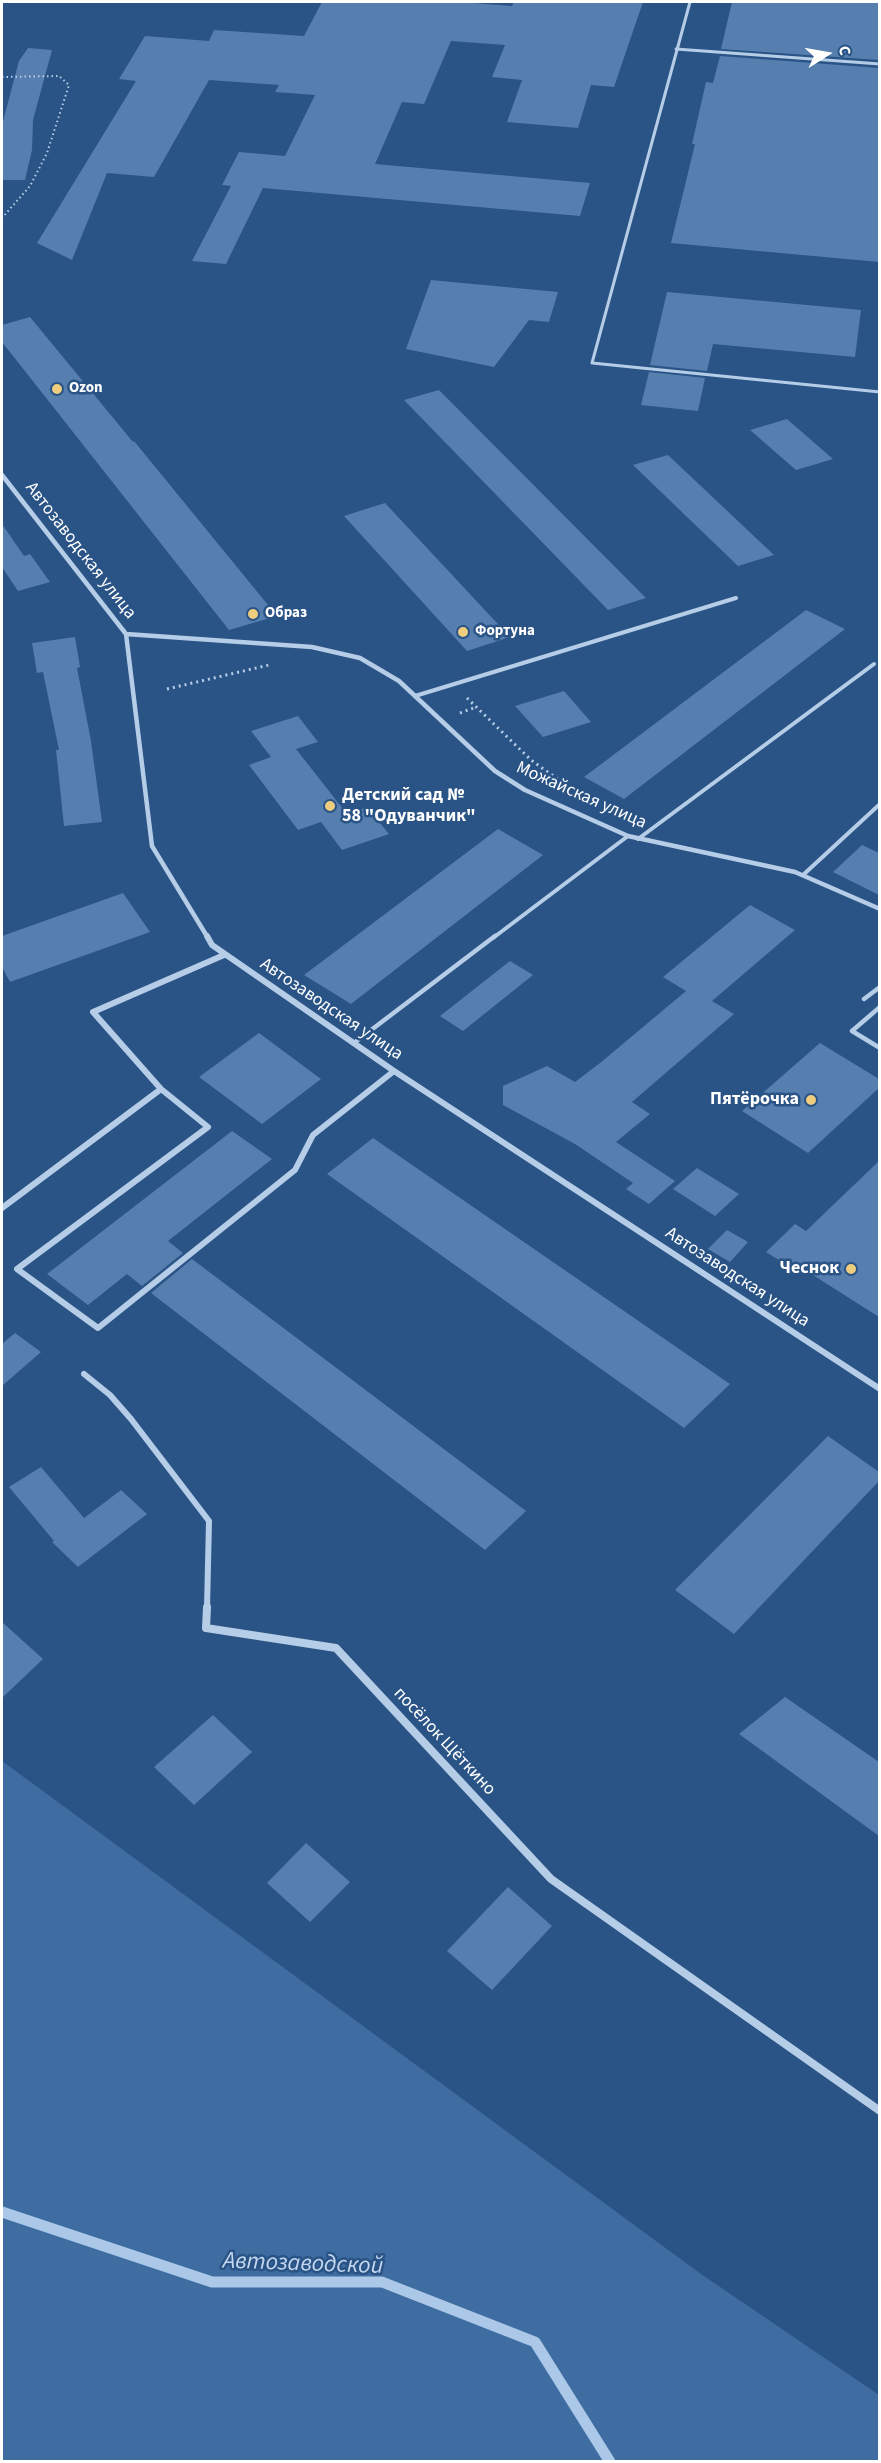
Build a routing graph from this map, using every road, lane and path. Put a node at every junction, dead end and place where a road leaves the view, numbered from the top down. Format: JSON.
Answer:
{"nodes":[{"id":1,"x":690,"y":2,"type":"edge"},
{"id":2,"x":676,"y":49,"type":"junction"},
{"id":3,"x":879,"y":64,"type":"edge"},
{"id":4,"x":2,"y":77,"type":"edge"},
{"id":5,"x":2,"y":218,"type":"edge"},
{"id":6,"x":879,"y":392,"type":"edge"},
{"id":7,"x":2,"y":475,"type":"edge"},
{"id":8,"x":736,"y":598,"type":"dead end"},
{"id":9,"x":126,"y":634,"type":"junction"},
{"id":10,"x":874,"y":664,"type":"dead end"},
{"id":11,"x":269,"y":665,"type":"dead end"},
{"id":12,"x":452,"y":684,"type":"junction"},
{"id":13,"x":167,"y":689,"type":"dead end"},
{"id":14,"x":415,"y":696,"type":"junction"},
{"id":15,"x":569,"y":788,"type":"dead end"},
{"id":16,"x":879,"y":804,"type":"edge"},
{"id":17,"x":628,"y":836,"type":"junction"},
{"id":18,"x":638,"y":839,"type":"junction"},
{"id":19,"x":803,"y":875,"type":"junction"},
{"id":20,"x":879,"y":909,"type":"edge"},
{"id":21,"x":225,"y":955,"type":"junction"},
{"id":22,"x":879,"y":987,"type":"edge"},
{"id":23,"x":864,"y":999,"type":"dead end"},
{"id":24,"x":879,"y":1007,"type":"edge"},
{"id":25,"x":354,"y":1043,"type":"junction"},
{"id":26,"x":879,"y":1048,"type":"edge"},
{"id":27,"x":394,"y":1071,"type":"junction"},
{"id":28,"x":161,"y":1089,"type":"junction"},
{"id":29,"x":2,"y":1208,"type":"edge"},
{"id":30,"x":84,"y":1374,"type":"dead end"},
{"id":31,"x":879,"y":1389,"type":"edge"},
{"id":32,"x":879,"y":2111,"type":"edge"}],
"edges":[{"from":1,"to":2,"type":"lane"},
{"from":2,"to":3,"type":"lane"},
{"from":2,"to":6,"type":"lane"},
{"from":4,"to":5,"type":"path"},
{"from":7,"to":9,"type":"street","name":"Автозаводская улица"},
{"from":8,"to":12,"type":"lane"},
{"from":9,"to":14,"type":"street","name":"Можайская улица"},
{"from":9,"to":21,"type":"street","name":"Автозаводская улица"},
{"from":10,"to":18,"type":"lane"},
{"from":11,"to":13,"type":"path"},
{"from":12,"to":14,"type":"lane"},
{"from":12,"to":15,"type":"path"},
{"from":14,"to":17,"type":"street","name":"Можайская улица"},
{"from":16,"to":19,"type":"lane"},
{"from":17,"to":18,"type":"street","name":"Можайская улица"},
{"from":17,"to":25,"type":"lane"},
{"from":18,"to":19,"type":"street","name":"Можайская улица"},
{"from":19,"to":20,"type":"street","name":"Можайская улица"},
{"from":21,"to":25,"type":"street","name":"Автозаводская улица"},
{"from":21,"to":28,"type":"street"},
{"from":22,"to":23,"type":"lane"},
{"from":24,"to":26,"type":"lane"},
{"from":25,"to":27,"type":"street","name":"Автозаводская улица"},
{"from":27,"to":28,"type":"street"},
{"from":27,"to":31,"type":"street","name":"Автозаводская улица"},
{"from":28,"to":29,"type":"street"},
{"from":30,"to":32,"type":"street","name":"посёлок Щёткино"}]}
